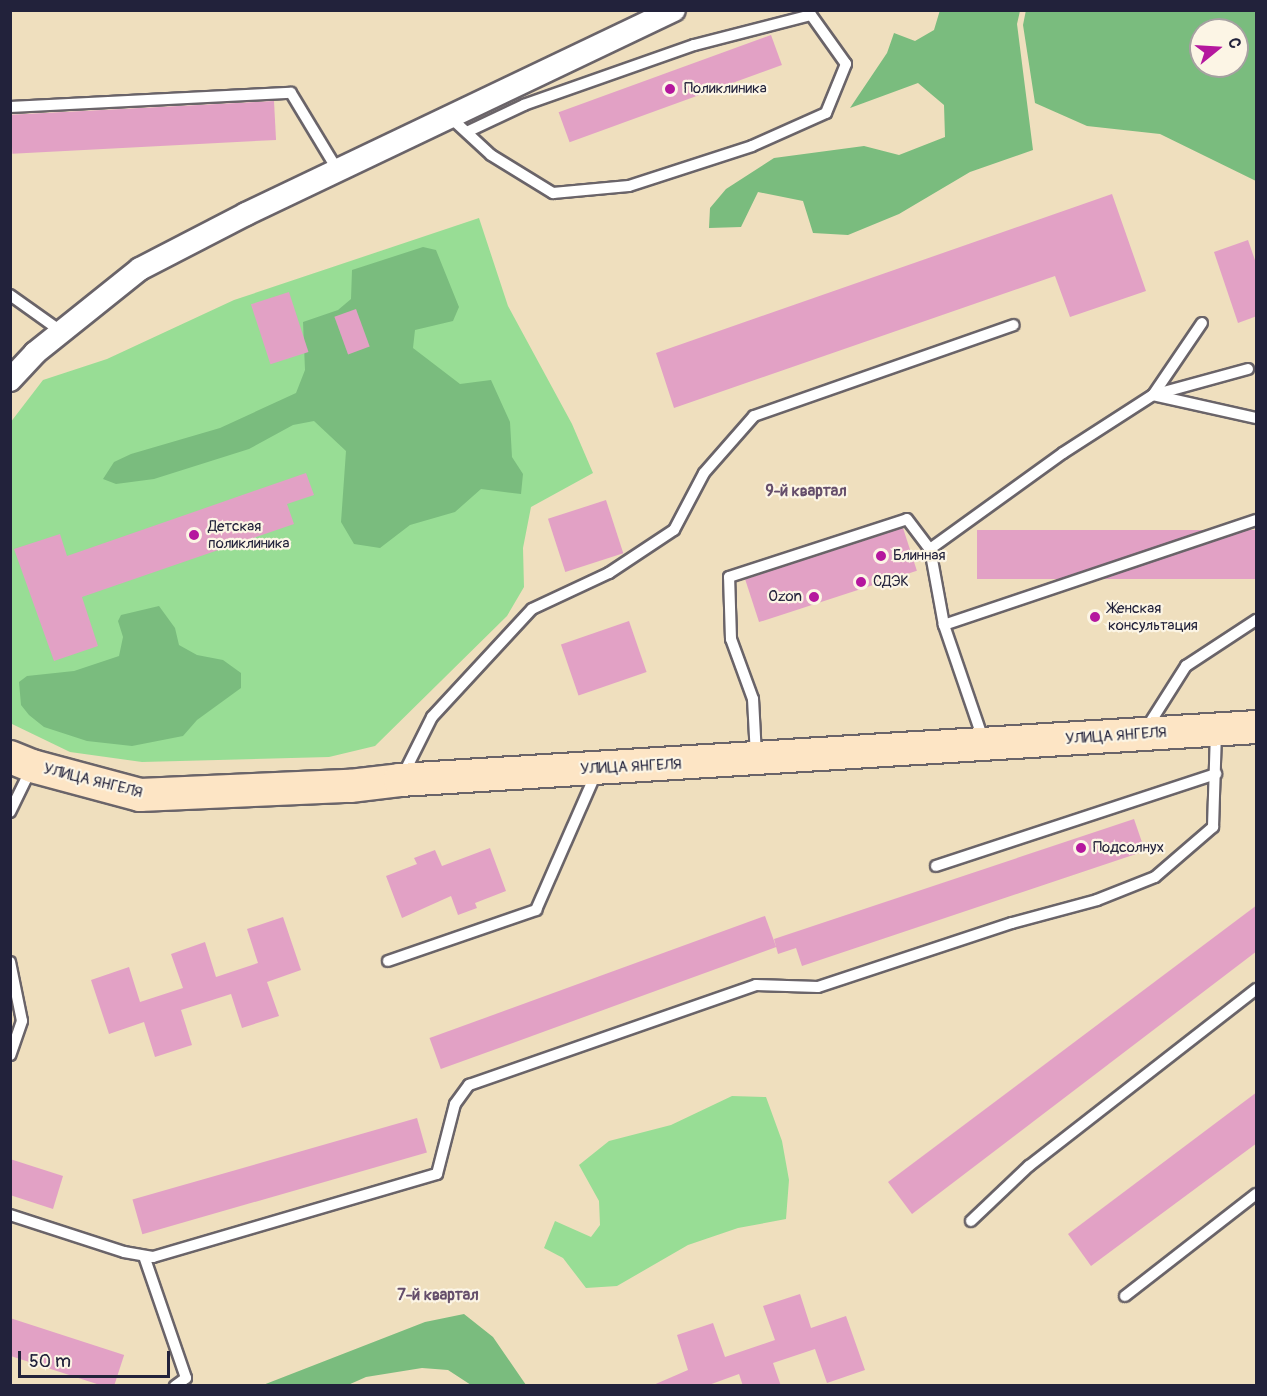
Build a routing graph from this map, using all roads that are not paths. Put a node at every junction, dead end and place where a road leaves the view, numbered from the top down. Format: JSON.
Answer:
{"nodes":[{"id":1,"x":671,"y":11,"type":"edge"},
{"id":2,"x":10,"y":107,"type":"edge"},
{"id":3,"x":459,"y":125,"type":"junction"},
{"id":4,"x":338,"y":171,"type":"junction"},
{"id":5,"x":10,"y":295,"type":"edge"},
{"id":6,"x":1202,"y":323,"type":"dead end"},
{"id":7,"x":1014,"y":326,"type":"dead end"},
{"id":8,"x":62,"y":332,"type":"junction"},
{"id":9,"x":1248,"y":369,"type":"dead end"},
{"id":10,"x":10,"y":380,"type":"edge"},
{"id":11,"x":1153,"y":395,"type":"junction"},
{"id":12,"x":1257,"y":418,"type":"edge"},
{"id":13,"x":1257,"y":520,"type":"edge"},
{"id":14,"x":930,"y":549,"type":"junction"},
{"id":15,"x":1257,"y":620,"type":"edge"},
{"id":16,"x":944,"y":625,"type":"junction"},
{"id":17,"x":1257,"y":727,"type":"edge"},
{"id":18,"x":1216,"y":730,"type":"junction"},
{"id":19,"x":1142,"y":734,"type":"junction"},
{"id":20,"x":985,"y":744,"type":"junction"},
{"id":21,"x":756,"y":760,"type":"junction"},
{"id":22,"x":21,"y":761,"type":"edge"},
{"id":23,"x":598,"y":768,"type":"junction"},
{"id":24,"x":1216,"y":774,"type":"junction"},
{"id":25,"x":400,"y":780,"type":"junction"},
{"id":26,"x":10,"y":812,"type":"edge"},
{"id":27,"x":936,"y":866,"type":"dead end"},
{"id":28,"x":388,"y":961,"type":"dead end"},
{"id":29,"x":10,"y":962,"type":"edge"},
{"id":30,"x":1257,"y":989,"type":"edge"},
{"id":31,"x":10,"y":1055,"type":"edge"},
{"id":32,"x":1257,"y":1194,"type":"edge"},
{"id":33,"x":10,"y":1215,"type":"edge"},
{"id":34,"x":971,"y":1221,"type":"dead end"},
{"id":35,"x":144,"y":1256,"type":"junction"},
{"id":36,"x":1125,"y":1296,"type":"dead end"},
{"id":37,"x":175,"y":1386,"type":"edge"}],
"edges":[{"from":1,"to":3,"type":"street"},
{"from":2,"to":4,"type":"lane"},
{"from":3,"to":3,"type":"lane"},
{"from":3,"to":4,"type":"street"},
{"from":4,"to":8,"type":"street"},
{"from":5,"to":8,"type":"lane"},
{"from":6,"to":11,"type":"lane"},
{"from":7,"to":25,"type":"lane"},
{"from":8,"to":10,"type":"street"},
{"from":9,"to":11,"type":"lane"},
{"from":11,"to":12,"type":"lane"},
{"from":11,"to":14,"type":"lane"},
{"from":13,"to":16,"type":"lane"},
{"from":14,"to":16,"type":"lane"},
{"from":14,"to":21,"type":"lane"},
{"from":15,"to":19,"type":"lane"},
{"from":16,"to":20,"type":"lane"},
{"from":17,"to":18,"type":"street","name":"УЛИЦА ЯНГЕЛЯ"},
{"from":18,"to":19,"type":"street","name":"УЛИЦА ЯНГЕЛЯ"},
{"from":18,"to":24,"type":"lane"},
{"from":19,"to":20,"type":"street","name":"УЛИЦА ЯНГЕЛЯ"},
{"from":20,"to":21,"type":"street","name":"УЛИЦА ЯНГЕЛЯ"},
{"from":21,"to":23,"type":"street","name":"УЛИЦА ЯНГЕЛЯ"},
{"from":22,"to":25,"type":"street","name":"УЛИЦА ЯНГЕЛЯ"},
{"from":22,"to":26,"type":"lane"},
{"from":23,"to":25,"type":"street","name":"УЛИЦА ЯНГЕЛЯ"},
{"from":23,"to":28,"type":"lane"},
{"from":24,"to":27,"type":"lane"},
{"from":24,"to":35,"type":"lane"},
{"from":29,"to":31,"type":"lane"},
{"from":30,"to":34,"type":"lane"},
{"from":32,"to":36,"type":"lane"},
{"from":33,"to":35,"type":"lane"},
{"from":35,"to":37,"type":"lane"}]}
